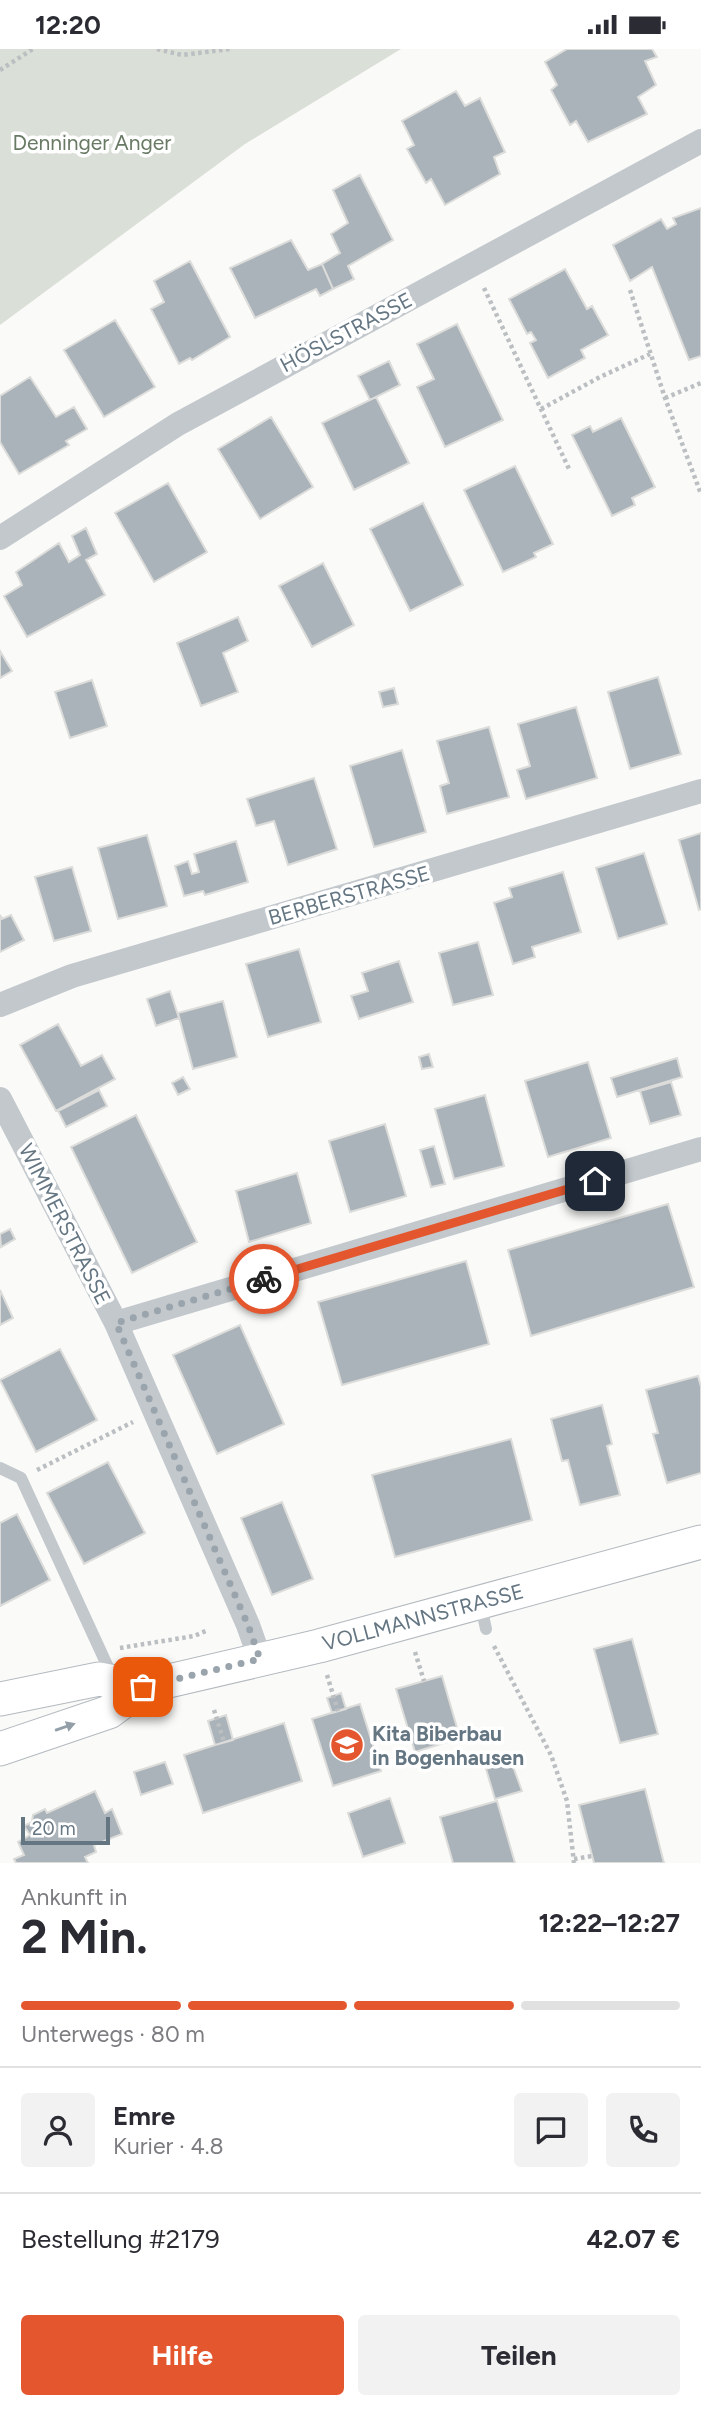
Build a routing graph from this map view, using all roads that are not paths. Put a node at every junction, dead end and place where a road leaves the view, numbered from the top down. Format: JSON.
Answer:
{"nodes":[{"id":1,"x":701,"y":141,"type":"edge"},
{"id":2,"x":0,"y":538,"type":"edge"},
{"id":3,"x":701,"y":791,"type":"edge"},
{"id":4,"x":0,"y":1005,"type":"edge"},
{"id":5,"x":0,"y":1099,"type":"edge"},
{"id":6,"x":701,"y":1149,"type":"edge"},
{"id":7,"x":116,"y":1323,"type":"junction"},
{"id":8,"x":0,"y":1468,"type":"edge"},
{"id":9,"x":701,"y":1542,"type":"edge"},
{"id":10,"x":260,"y":1659,"type":"junction"},
{"id":11,"x":129,"y":1685,"type":"junction"},
{"id":12,"x":0,"y":1699,"type":"edge"},
{"id":13,"x":0,"y":1749,"type":"edge"}],
"edges":[{"from":1,"to":2,"type":"street","name":"HÖSLSTRASSE"},
{"from":3,"to":4,"type":"street","name":"BERBERSTRASSE"},
{"from":5,"to":7,"type":"street","name":"WIMMERSTRASSE"},
{"from":6,"to":7,"type":"street"},
{"from":7,"to":10,"type":"street","name":"WIMMERSTRASSE"},
{"from":8,"to":11,"type":"lane"},
{"from":9,"to":10,"type":"main road","name":"VOLLMANNSTRASSE"},
{"from":10,"to":11,"type":"main road","name":"VOLLMANNSTRASSE"},
{"from":11,"to":12,"type":"main road","name":"VOLLMANNSTRASSE"},
{"from":13,"to":11,"type":"main road","name":"VOLLMANNSTRASSE","one_way":true}]}
